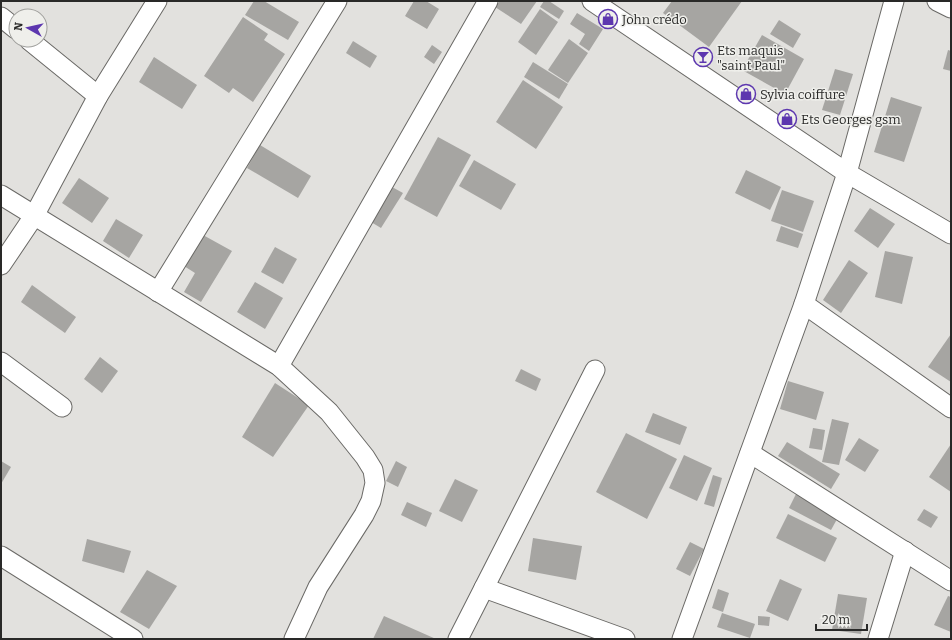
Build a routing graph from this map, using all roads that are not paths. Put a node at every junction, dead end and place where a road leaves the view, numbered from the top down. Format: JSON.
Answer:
{"nodes":[{"id":1,"x":157,"y":1,"type":"edge"},
{"id":2,"x":337,"y":1,"type":"edge"},
{"id":3,"x":488,"y":1,"type":"edge"},
{"id":4,"x":592,"y":1,"type":"edge"},
{"id":5,"x":937,"y":1,"type":"edge"},
{"id":6,"x":888,"y":4,"type":"edge"},
{"id":7,"x":951,"y":8,"type":"edge"},
{"id":8,"x":39,"y":48,"type":"edge"},
{"id":9,"x":98,"y":96,"type":"junction"},
{"id":10,"x":847,"y":173,"type":"junction"},
{"id":11,"x":1,"y":195,"type":"edge"},
{"id":12,"x":34,"y":216,"type":"junction"},
{"id":13,"x":951,"y":234,"type":"edge"},
{"id":14,"x":1,"y":265,"type":"edge"},
{"id":15,"x":158,"y":292,"type":"junction"},
{"id":16,"x":804,"y":304,"type":"junction"},
{"id":17,"x":1,"y":362,"type":"edge"},
{"id":18,"x":279,"y":366,"type":"junction"},
{"id":19,"x":595,"y":370,"type":"dead end"},
{"id":20,"x":62,"y":407,"type":"dead end"},
{"id":21,"x":951,"y":408,"type":"edge"},
{"id":22,"x":750,"y":453,"type":"junction"},
{"id":23,"x":904,"y":551,"type":"junction"},
{"id":24,"x":1,"y":556,"type":"edge"},
{"id":25,"x":951,"y":581,"type":"edge"},
{"id":26,"x":484,"y":588,"type":"junction"},
{"id":27,"x":128,"y":638,"type":"edge"},
{"id":28,"x":294,"y":639,"type":"edge"},
{"id":29,"x":458,"y":639,"type":"edge"},
{"id":30,"x":625,"y":639,"type":"edge"},
{"id":31,"x":682,"y":639,"type":"edge"},
{"id":32,"x":878,"y":639,"type":"edge"}],
"edges":[{"from":1,"to":9,"type":"street"},
{"from":2,"to":15,"type":"street"},
{"from":3,"to":18,"type":"street"},
{"from":4,"to":10,"type":"street"},
{"from":5,"to":7,"type":"street"},
{"from":6,"to":10,"type":"street"},
{"from":8,"to":9,"type":"street"},
{"from":9,"to":12,"type":"street"},
{"from":10,"to":13,"type":"street"},
{"from":10,"to":16,"type":"street"},
{"from":11,"to":12,"type":"street"},
{"from":12,"to":14,"type":"street"},
{"from":12,"to":15,"type":"street"},
{"from":15,"to":18,"type":"street"},
{"from":16,"to":21,"type":"street"},
{"from":16,"to":22,"type":"street"},
{"from":17,"to":20,"type":"street"},
{"from":18,"to":28,"type":"street"},
{"from":19,"to":26,"type":"street"},
{"from":22,"to":23,"type":"street"},
{"from":22,"to":31,"type":"street"},
{"from":23,"to":25,"type":"street"},
{"from":23,"to":32,"type":"street"},
{"from":24,"to":27,"type":"street"},
{"from":26,"to":29,"type":"street"},
{"from":26,"to":30,"type":"street"}]}
